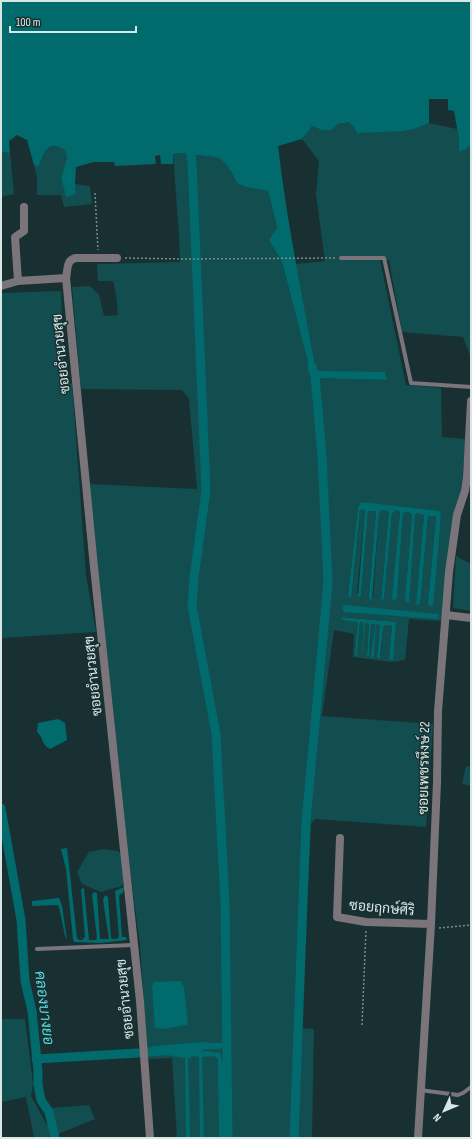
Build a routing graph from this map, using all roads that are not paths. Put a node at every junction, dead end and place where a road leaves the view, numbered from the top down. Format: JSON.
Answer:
{"nodes":[{"id":1,"x":24,"y":207,"type":"dead end"},
{"id":2,"x":117,"y":258,"type":"road end"},
{"id":3,"x":341,"y":258,"type":"road end"},
{"id":4,"x":66,"y":278,"type":"junction"},
{"id":5,"x":18,"y":281,"type":"junction"},
{"id":6,"x":1,"y":286,"type":"edge"},
{"id":7,"x":471,"y":387,"type":"edge"},
{"id":8,"x":471,"y":401,"type":"edge"},
{"id":9,"x":446,"y":615,"type":"junction"},
{"id":10,"x":471,"y":618,"type":"edge"},
{"id":11,"x":340,"y":838,"type":"dead end"},
{"id":12,"x":431,"y":926,"type":"junction"},
{"id":13,"x":133,"y":945,"type":"junction"},
{"id":14,"x":37,"y":949,"type":"dead end"},
{"id":15,"x":471,"y":1086,"type":"edge"},
{"id":16,"x":420,"y":1090,"type":"junction"},
{"id":17,"x":150,"y":1138,"type":"edge"},
{"id":18,"x":418,"y":1138,"type":"edge"}],
"edges":[{"from":1,"to":5,"type":"street"},
{"from":2,"to":4,"type":"street","name":"ซอยอำนวยสุข"},
{"from":3,"to":7,"type":"lane"},
{"from":4,"to":5,"type":"street"},
{"from":4,"to":13,"type":"street","name":"ซอยอำนวยสุข"},
{"from":5,"to":6,"type":"street"},
{"from":8,"to":9,"type":"street","name":"ซอยเพชรหึงษ์ 22"},
{"from":9,"to":10,"type":"street"},
{"from":9,"to":12,"type":"street","name":"ซอยเพชรหึงษ์ 22"},
{"from":11,"to":12,"type":"street","name":"ซอยฤกษ์ศิริ"},
{"from":12,"to":16,"type":"street","name":"ซอยเพชรหึงษ์ 22"},
{"from":13,"to":14,"type":"lane"},
{"from":13,"to":17,"type":"street","name":"ซอยอำนวยสุข"},
{"from":15,"to":16,"type":"lane"},
{"from":16,"to":18,"type":"street","name":"ซอยเพชรหึงษ์ 22"}]}
